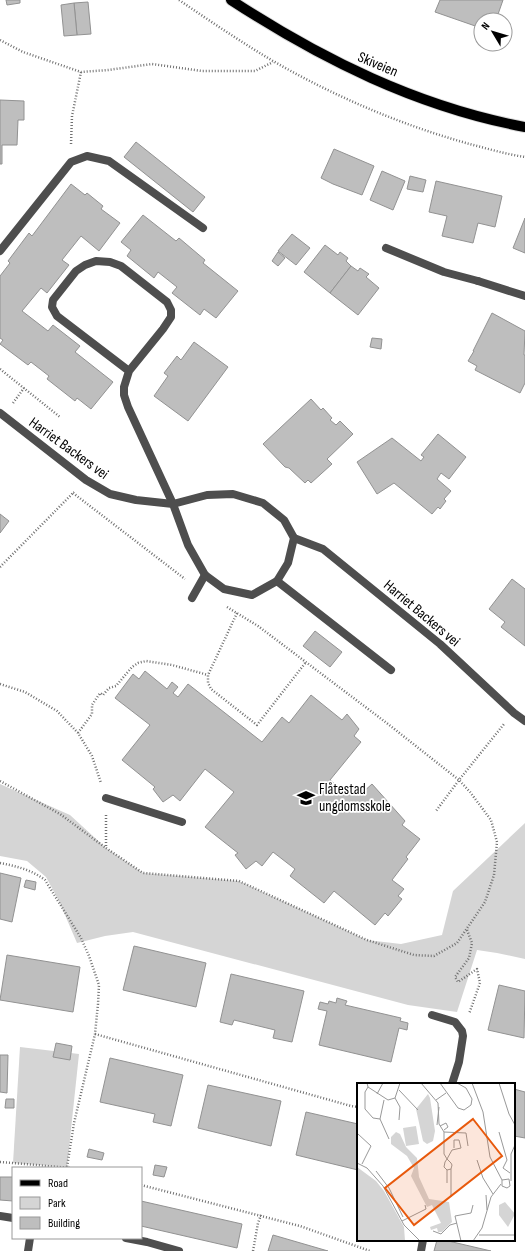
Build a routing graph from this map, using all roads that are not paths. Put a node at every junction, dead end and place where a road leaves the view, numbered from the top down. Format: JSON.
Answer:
{"nodes":[{"id":1,"x":231,"y":0,"type":"edge"},
{"id":2,"x":525,"y":127,"type":"edge"},
{"id":3,"x":203,"y":228,"type":"dead end"},
{"id":4,"x":386,"y":248,"type":"dead end"},
{"id":5,"x":0,"y":251,"type":"edge"},
{"id":6,"x":525,"y":296,"type":"edge"},
{"id":7,"x":129,"y":371,"type":"junction"},
{"id":8,"x":0,"y":413,"type":"edge"},
{"id":9,"x":173,"y":504,"type":"junction"},
{"id":10,"x":294,"y":538,"type":"junction"},
{"id":11,"x":205,"y":574,"type":"junction"},
{"id":12,"x":277,"y":581,"type":"junction"},
{"id":13,"x":192,"y":598,"type":"dead end"},
{"id":14,"x":391,"y":670,"type":"dead end"},
{"id":15,"x":525,"y":721,"type":"edge"},
{"id":16,"x":106,"y":798,"type":"road end"},
{"id":17,"x":182,"y":822,"type":"dead end"},
{"id":18,"x":432,"y":1015,"type":"dead end"},
{"id":19,"x":452,"y":1083,"type":"edge"},
{"id":20,"x":0,"y":1216,"type":"edge"},
{"id":21,"x":12,"y":1218,"type":"edge"},
{"id":22,"x":30,"y":1239,"type":"edge"},
{"id":23,"x":131,"y":1239,"type":"edge"},
{"id":24,"x":423,"y":1241,"type":"edge"},
{"id":25,"x":28,"y":1251,"type":"edge"},
{"id":26,"x":179,"y":1251,"type":"edge"},
{"id":27,"x":421,"y":1251,"type":"edge"}],
"edges":[{"from":1,"to":2,"type":"main road","name":"Skiveien"},
{"from":3,"to":5,"type":"street"},
{"from":4,"to":6,"type":"street"},
{"from":7,"to":7,"type":"street"},
{"from":7,"to":9,"type":"street"},
{"from":8,"to":9,"type":"street","name":"Harriet Backers vei"},
{"from":9,"to":10,"type":"street","name":"Harriet Backers vei"},
{"from":9,"to":11,"type":"street"},
{"from":10,"to":12,"type":"street"},
{"from":10,"to":15,"type":"street","name":"Harriet Backers vei"},
{"from":11,"to":12,"type":"street"},
{"from":11,"to":13,"type":"street"},
{"from":12,"to":14,"type":"street"},
{"from":16,"to":17,"type":"street"},
{"from":18,"to":19,"type":"street"},
{"from":20,"to":21,"type":"street"},
{"from":22,"to":25,"type":"street"},
{"from":23,"to":26,"type":"street"},
{"from":24,"to":27,"type":"street"}]}
